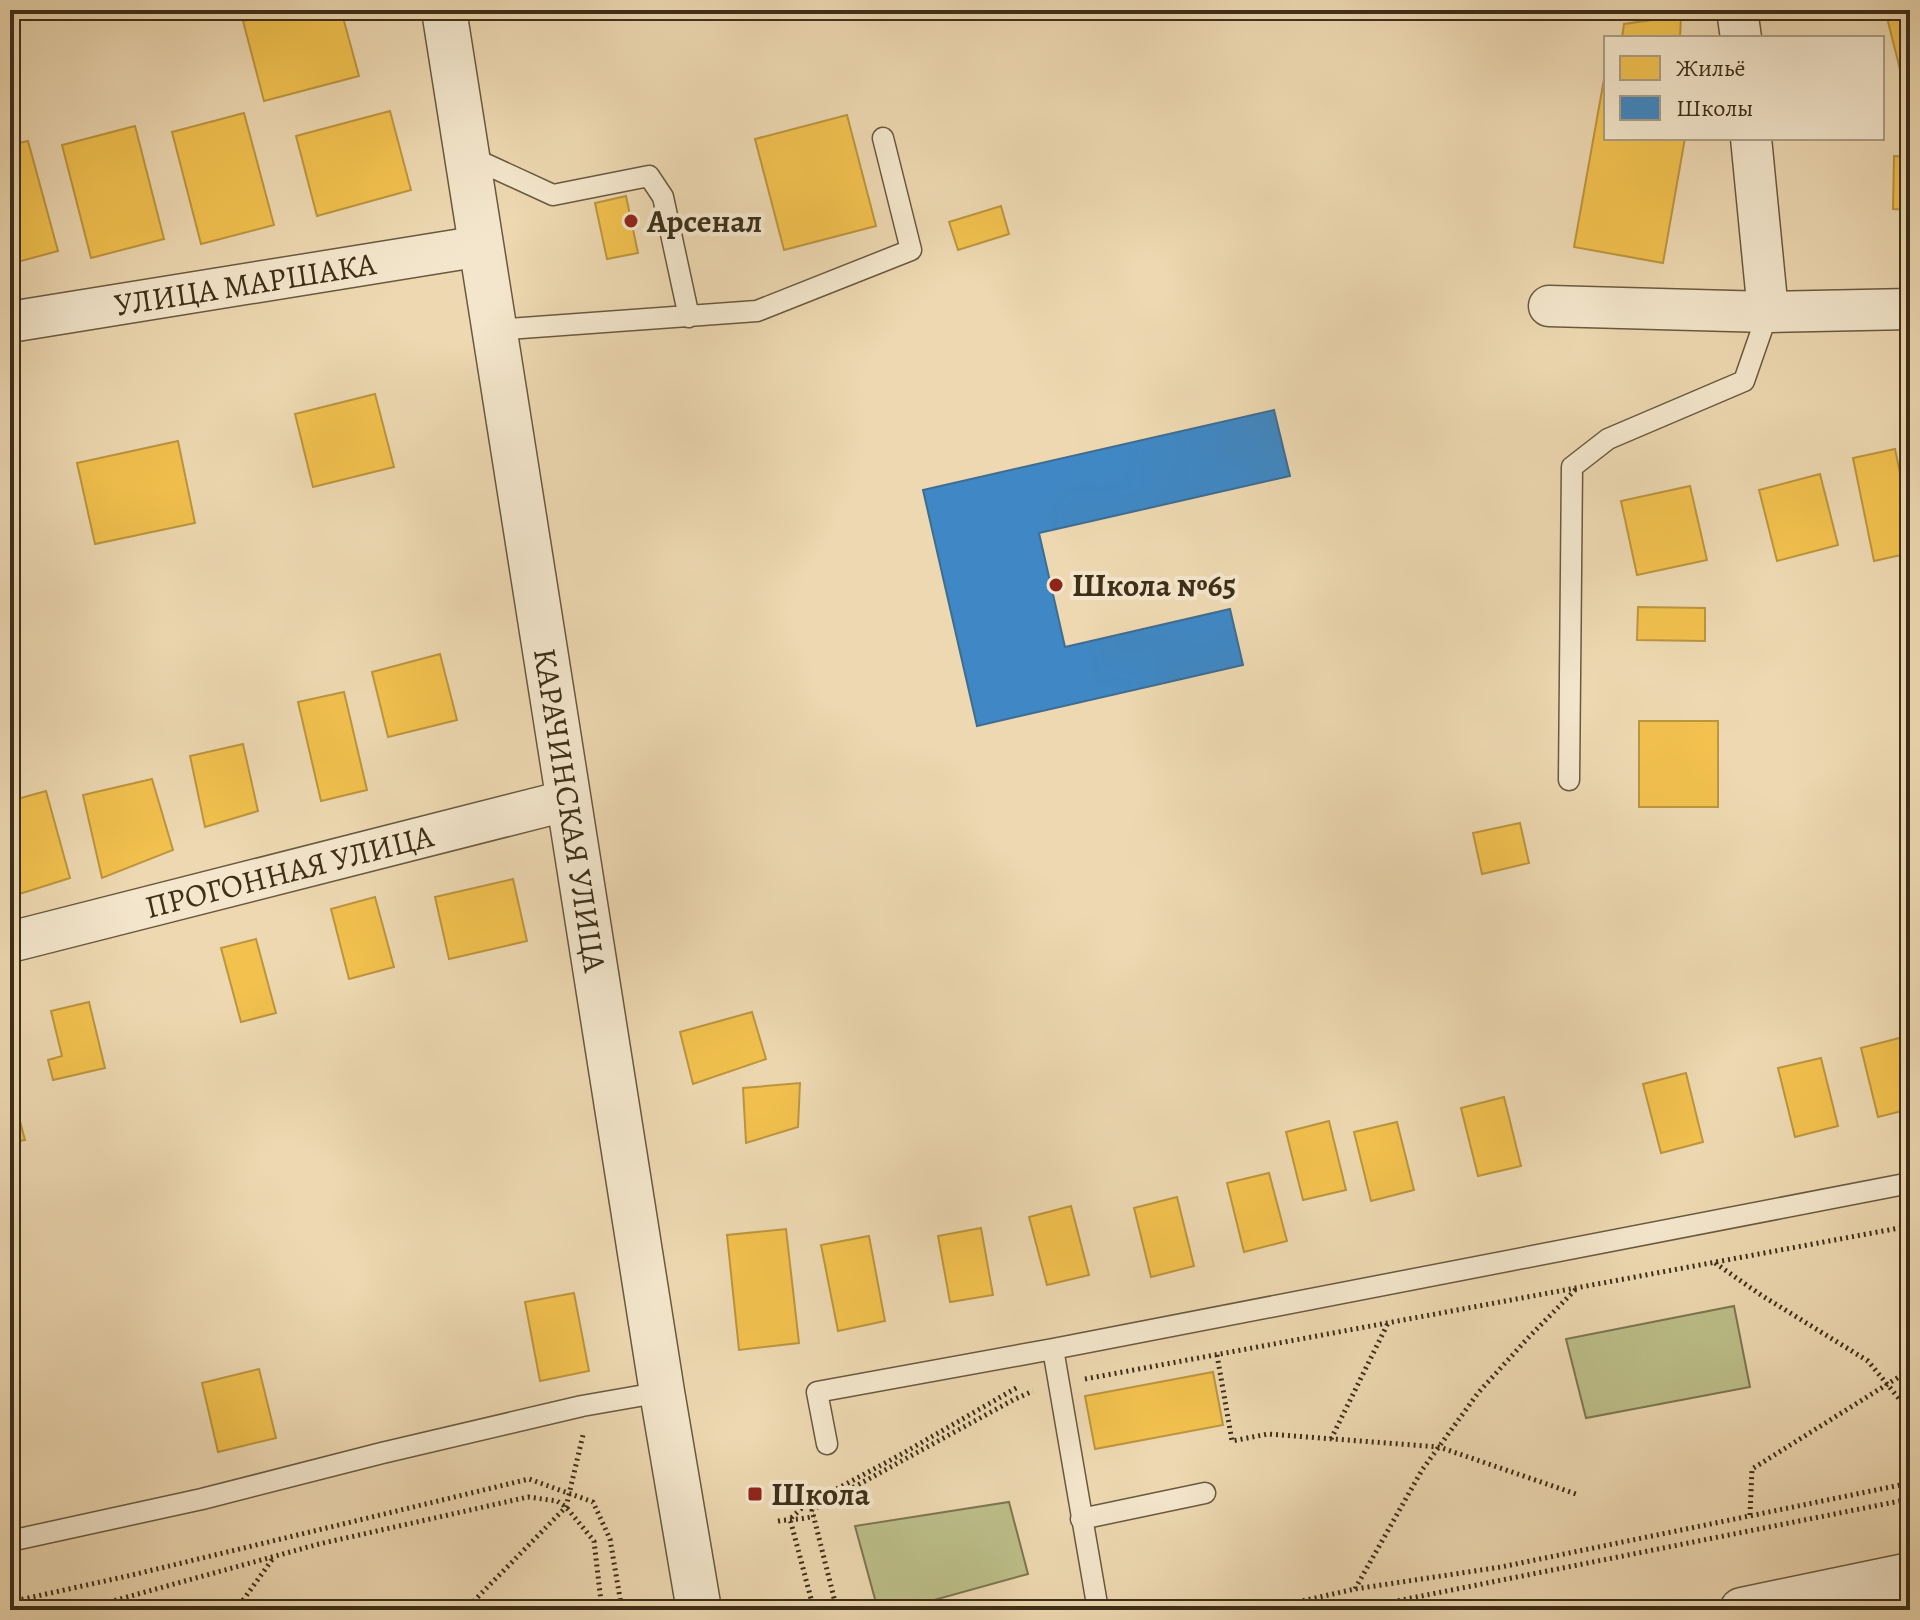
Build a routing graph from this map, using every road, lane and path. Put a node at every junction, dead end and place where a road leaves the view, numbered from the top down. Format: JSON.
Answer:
{"nodes":[{"id":1,"x":444,"y":10,"type":"edge"},
{"id":2,"x":1737,"y":10,"type":"edge"},
{"id":3,"x":1741,"y":36,"type":"edge"},
{"id":4,"x":883,"y":138,"type":"dead end"},
{"id":5,"x":1751,"y":140,"type":"edge"},
{"id":6,"x":466,"y":155,"type":"junction"},
{"id":7,"x":481,"y":246,"type":"junction"},
{"id":8,"x":1549,"y":306,"type":"dead end"},
{"id":9,"x":1910,"y":309,"type":"edge"},
{"id":10,"x":1768,"y":312,"type":"junction"},
{"id":11,"x":689,"y":317,"type":"junction"},
{"id":12,"x":10,"y":322,"type":"edge"},
{"id":13,"x":494,"y":330,"type":"junction"},
{"id":14,"x":1569,"y":780,"type":"dead end"},
{"id":15,"x":569,"y":800,"type":"junction"},
{"id":16,"x":10,"y":942,"type":"edge"},
{"id":17,"x":1910,"y":1183,"type":"edge"},
{"id":18,"x":1910,"y":1226,"type":"edge"},
{"id":19,"x":1714,"y":1262,"type":"junction"},
{"id":20,"x":1578,"y":1287,"type":"junction"},
{"id":21,"x":1388,"y":1323,"type":"junction"},
{"id":22,"x":1053,"y":1349,"type":"junction"},
{"id":23,"x":1217,"y":1355,"type":"junction"},
{"id":24,"x":1910,"y":1370,"type":"edge"},
{"id":25,"x":1029,"y":1380,"type":"dead end"},
{"id":26,"x":1059,"y":1384,"type":"junction"},
{"id":27,"x":1889,"y":1384,"type":"junction"},
{"id":28,"x":662,"y":1392,"type":"junction"},
{"id":29,"x":582,"y":1406,"type":"junction"},
{"id":30,"x":1910,"y":1412,"type":"edge"},
{"id":31,"x":1331,"y":1439,"type":"junction"},
{"id":32,"x":827,"y":1444,"type":"dead end"},
{"id":33,"x":1439,"y":1447,"type":"junction"},
{"id":34,"x":1910,"y":1483,"type":"edge"},
{"id":35,"x":1205,"y":1493,"type":"dead end"},
{"id":36,"x":569,"y":1494,"type":"junction"},
{"id":37,"x":1576,"y":1494,"type":"dead end"},
{"id":38,"x":1910,"y":1499,"type":"edge"},
{"id":39,"x":566,"y":1507,"type":"junction"},
{"id":40,"x":1750,"y":1515,"type":"junction"},
{"id":41,"x":814,"y":1516,"type":"junction"},
{"id":42,"x":790,"y":1519,"type":"junction"},
{"id":43,"x":1081,"y":1519,"type":"junction"},
{"id":44,"x":778,"y":1521,"type":"dead end"},
{"id":45,"x":10,"y":1541,"type":"edge"},
{"id":46,"x":275,"y":1556,"type":"junction"},
{"id":47,"x":1910,"y":1575,"type":"edge"},
{"id":48,"x":1355,"y":1589,"type":"junction"},
{"id":49,"x":10,"y":1602,"type":"edge"},
{"id":50,"x":80,"y":1610,"type":"edge"},
{"id":51,"x":236,"y":1610,"type":"edge"},
{"id":52,"x":465,"y":1610,"type":"edge"},
{"id":53,"x":602,"y":1610,"type":"edge"},
{"id":54,"x":622,"y":1610,"type":"edge"},
{"id":55,"x":699,"y":1610,"type":"edge"},
{"id":56,"x":814,"y":1610,"type":"edge"},
{"id":57,"x":837,"y":1610,"type":"edge"},
{"id":58,"x":1098,"y":1610,"type":"edge"},
{"id":59,"x":1262,"y":1610,"type":"edge"},
{"id":60,"x":1351,"y":1610,"type":"edge"},
{"id":61,"x":1742,"y":1610,"type":"edge"}],
"edges":[{"from":1,"to":6,"type":"street","name":"КАРАЧИНСКАЯ УЛИЦА"},
{"from":2,"to":3,"type":"street"},
{"from":4,"to":11,"type":"lane"},
{"from":5,"to":10,"type":"street"},
{"from":6,"to":7,"type":"street","name":"КАРАЧИНСКАЯ УЛИЦА"},
{"from":6,"to":11,"type":"lane"},
{"from":7,"to":12,"type":"street","name":"УЛИЦА МАРШАКА"},
{"from":7,"to":13,"type":"street","name":"КАРАЧИНСКАЯ УЛИЦА"},
{"from":8,"to":10,"type":"street"},
{"from":9,"to":10,"type":"street"},
{"from":10,"to":14,"type":"lane"},
{"from":11,"to":13,"type":"lane"},
{"from":13,"to":15,"type":"street","name":"КАРАЧИНСКАЯ УЛИЦА"},
{"from":15,"to":16,"type":"street","name":"ПРОГОННАЯ УЛИЦА"},
{"from":15,"to":28,"type":"street","name":"КАРАЧИНСКАЯ УЛИЦА"},
{"from":17,"to":22,"type":"lane"},
{"from":18,"to":19,"type":"path"},
{"from":19,"to":20,"type":"path"},
{"from":19,"to":27,"type":"path"},
{"from":20,"to":21,"type":"path"},
{"from":20,"to":33,"type":"path"},
{"from":21,"to":23,"type":"path"},
{"from":21,"to":31,"type":"path"},
{"from":22,"to":26,"type":"lane"},
{"from":22,"to":32,"type":"lane"},
{"from":23,"to":26,"type":"path"},
{"from":23,"to":31,"type":"path"},
{"from":24,"to":27,"type":"path"},
{"from":25,"to":42,"type":"path"},
{"from":26,"to":41,"type":"path"},
{"from":26,"to":43,"type":"lane"},
{"from":27,"to":30,"type":"path"},
{"from":27,"to":40,"type":"path"},
{"from":28,"to":29,"type":"lane"},
{"from":28,"to":55,"type":"street","name":"КАРАЧИНСКАЯ УЛИЦА"},
{"from":29,"to":36,"type":"path"},
{"from":29,"to":45,"type":"lane"},
{"from":31,"to":33,"type":"path"},
{"from":33,"to":37,"type":"path"},
{"from":33,"to":48,"type":"path"},
{"from":34,"to":40,"type":"path"},
{"from":35,"to":43,"type":"lane"},
{"from":36,"to":39,"type":"path"},
{"from":36,"to":49,"type":"path"},
{"from":36,"to":54,"type":"path"},
{"from":38,"to":60,"type":"path"},
{"from":39,"to":46,"type":"path"},
{"from":39,"to":52,"type":"path"},
{"from":39,"to":53,"type":"path"},
{"from":40,"to":48,"type":"path"},
{"from":41,"to":42,"type":"path"},
{"from":41,"to":57,"type":"path"},
{"from":42,"to":44,"type":"path"},
{"from":42,"to":56,"type":"path"},
{"from":43,"to":58,"type":"lane"},
{"from":46,"to":50,"type":"path"},
{"from":46,"to":51,"type":"path"},
{"from":47,"to":61,"type":"street"},
{"from":48,"to":59,"type":"path"}]}
